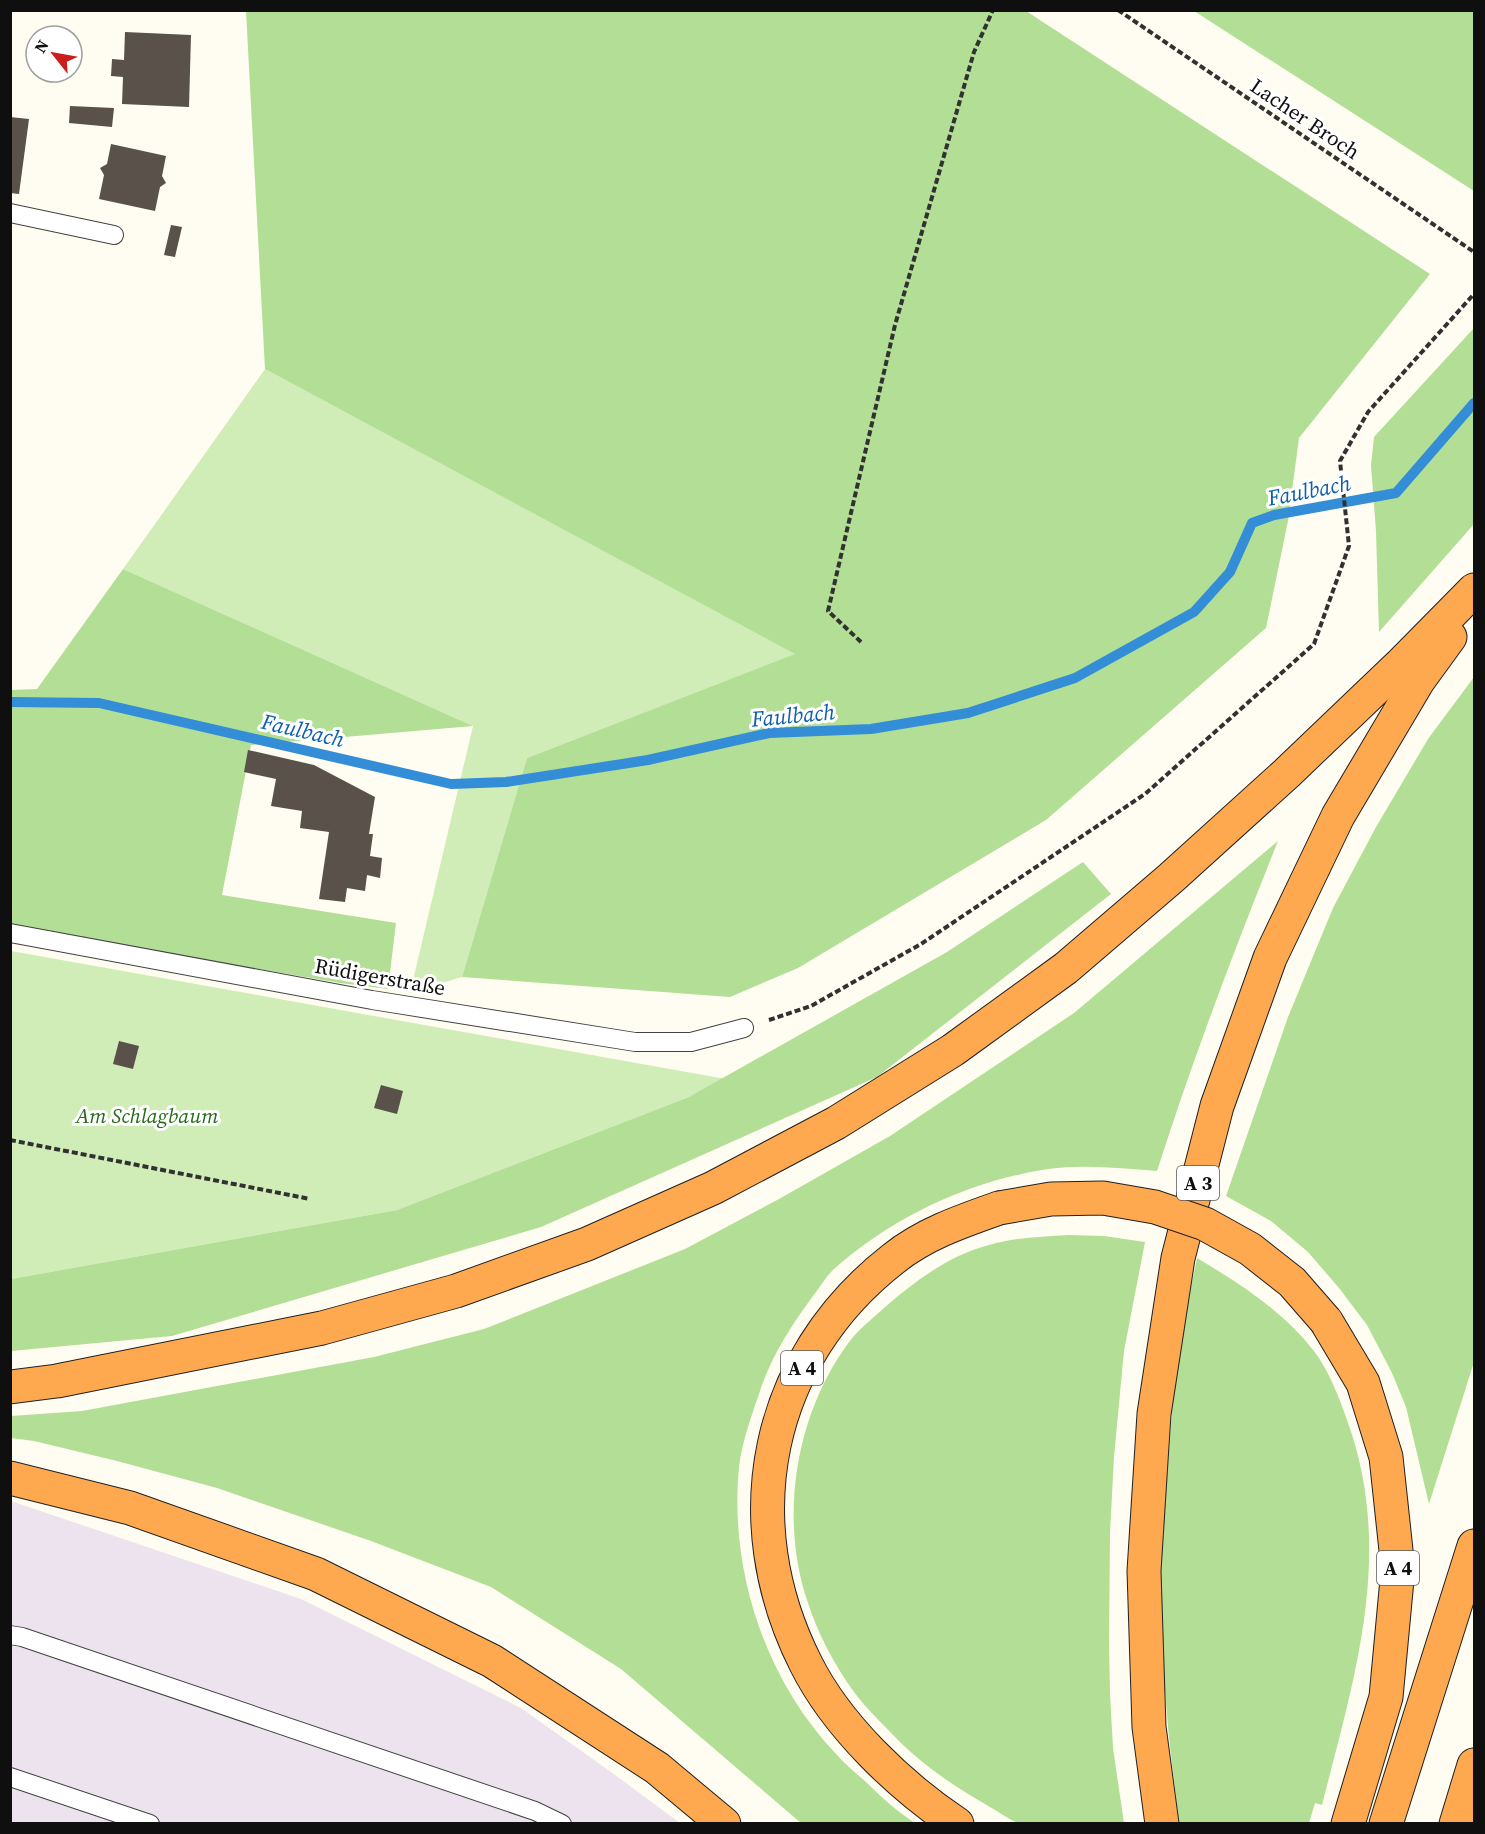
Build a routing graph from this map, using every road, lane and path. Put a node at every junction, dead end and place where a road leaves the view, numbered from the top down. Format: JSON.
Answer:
{"nodes":[{"id":1,"x":993,"y":10,"type":"edge"},
{"id":2,"x":1118,"y":10,"type":"edge"},
{"id":3,"x":10,"y":213,"type":"edge"},
{"id":4,"x":114,"y":235,"type":"dead end"},
{"id":5,"x":1474,"y":252,"type":"edge"},
{"id":6,"x":1474,"y":294,"type":"edge"},
{"id":7,"x":1474,"y":590,"type":"edge"},
{"id":8,"x":1474,"y":604,"type":"edge"},
{"id":9,"x":861,"y":642,"type":"dead end"},
{"id":10,"x":10,"y":933,"type":"edge"},
{"id":11,"x":744,"y":1028,"type":"joint"},
{"id":12,"x":10,"y":1140,"type":"edge"},
{"id":13,"x":310,"y":1199,"type":"dead end"},
{"id":14,"x":10,"y":1388,"type":"edge"},
{"id":15,"x":10,"y":1478,"type":"edge"},
{"id":16,"x":1474,"y":1546,"type":"edge"},
{"id":17,"x":10,"y":1635,"type":"edge"},
{"id":18,"x":1474,"y":1765,"type":"edge"},
{"id":19,"x":10,"y":1777,"type":"edge"},
{"id":20,"x":150,"y":1824,"type":"edge"},
{"id":21,"x":562,"y":1824,"type":"edge"},
{"id":22,"x":724,"y":1824,"type":"edge"},
{"id":23,"x":957,"y":1824,"type":"edge"},
{"id":24,"x":1162,"y":1824,"type":"edge"},
{"id":25,"x":1348,"y":1824,"type":"edge"},
{"id":26,"x":1386,"y":1824,"type":"edge"},
{"id":27,"x":1456,"y":1824,"type":"edge"}],
"edges":[{"from":1,"to":9,"type":"path"},
{"from":2,"to":5,"type":"path","name":"Lacher Broch"},
{"from":3,"to":4,"type":"lane"},
{"from":6,"to":11,"type":"path"},
{"from":7,"to":14,"type":"highway"},
{"from":8,"to":24,"type":"highway","number":"A 3"},
{"from":10,"to":11,"type":"lane","name":"Rüdigerstraße"},
{"from":12,"to":13,"type":"path"},
{"from":15,"to":22,"type":"highway"},
{"from":16,"to":26,"type":"highway"},
{"from":17,"to":21,"type":"lane"},
{"from":18,"to":27,"type":"highway"},
{"from":19,"to":20,"type":"lane"},
{"from":23,"to":25,"type":"highway","number":"A 4","bridge":true}]}
